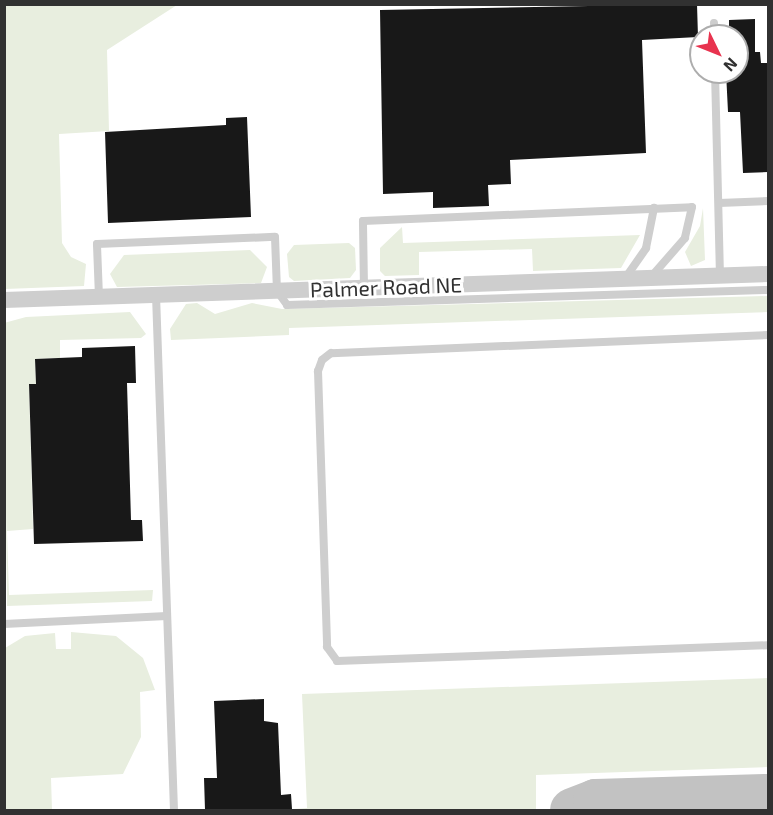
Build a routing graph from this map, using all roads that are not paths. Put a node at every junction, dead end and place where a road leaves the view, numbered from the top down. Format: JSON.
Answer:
{"nodes":[{"id":1,"x":716,"y":84,"type":"edge"},
{"id":2,"x":768,"y":201,"type":"edge"},
{"id":3,"x":719,"y":203,"type":"junction"},
{"id":4,"x":654,"y":208,"type":"junction"},
{"id":5,"x":768,"y":274,"type":"edge"},
{"id":6,"x":720,"y":275,"type":"junction"},
{"id":7,"x":649,"y":278,"type":"junction"},
{"id":8,"x":624,"y":279,"type":"junction"},
{"id":9,"x":364,"y":288,"type":"junction"},
{"id":10,"x":768,"y":290,"type":"edge"},
{"id":11,"x":277,"y":291,"type":"junction"},
{"id":12,"x":483,"y":291,"type":"junction"},
{"id":13,"x":156,"y":295,"type":"junction"},
{"id":14,"x":99,"y":297,"type":"junction"},
{"id":15,"x":4,"y":300,"type":"edge"},
{"id":16,"x":768,"y":334,"type":"edge"},
{"id":17,"x":167,"y":616,"type":"junction"},
{"id":18,"x":4,"y":624,"type":"edge"},
{"id":19,"x":768,"y":645,"type":"edge"},
{"id":20,"x":174,"y":810,"type":"edge"}],
"edges":[{"from":1,"to":3,"type":"lane"},
{"from":2,"to":3,"type":"lane"},
{"from":3,"to":6,"type":"lane"},
{"from":4,"to":7,"type":"lane"},
{"from":4,"to":8,"type":"lane"},
{"from":4,"to":9,"type":"lane"},
{"from":5,"to":6,"type":"street","name":"Palmer Road NE"},
{"from":6,"to":7,"type":"street","name":"Palmer Road NE"},
{"from":7,"to":8,"type":"street","name":"Palmer Road NE"},
{"from":8,"to":12,"type":"street","name":"Palmer Road NE"},
{"from":9,"to":11,"type":"street","name":"Palmer Road NE"},
{"from":9,"to":12,"type":"street","name":"Palmer Road NE"},
{"from":10,"to":12,"type":"lane"},
{"from":11,"to":12,"type":"lane"},
{"from":11,"to":13,"type":"street","name":"Palmer Road NE"},
{"from":11,"to":14,"type":"lane"},
{"from":13,"to":14,"type":"street","name":"Palmer Road NE"},
{"from":13,"to":17,"type":"lane"},
{"from":14,"to":15,"type":"street","name":"Palmer Road NE"},
{"from":16,"to":19,"type":"lane"},
{"from":17,"to":18,"type":"lane"},
{"from":17,"to":20,"type":"lane"}]}
